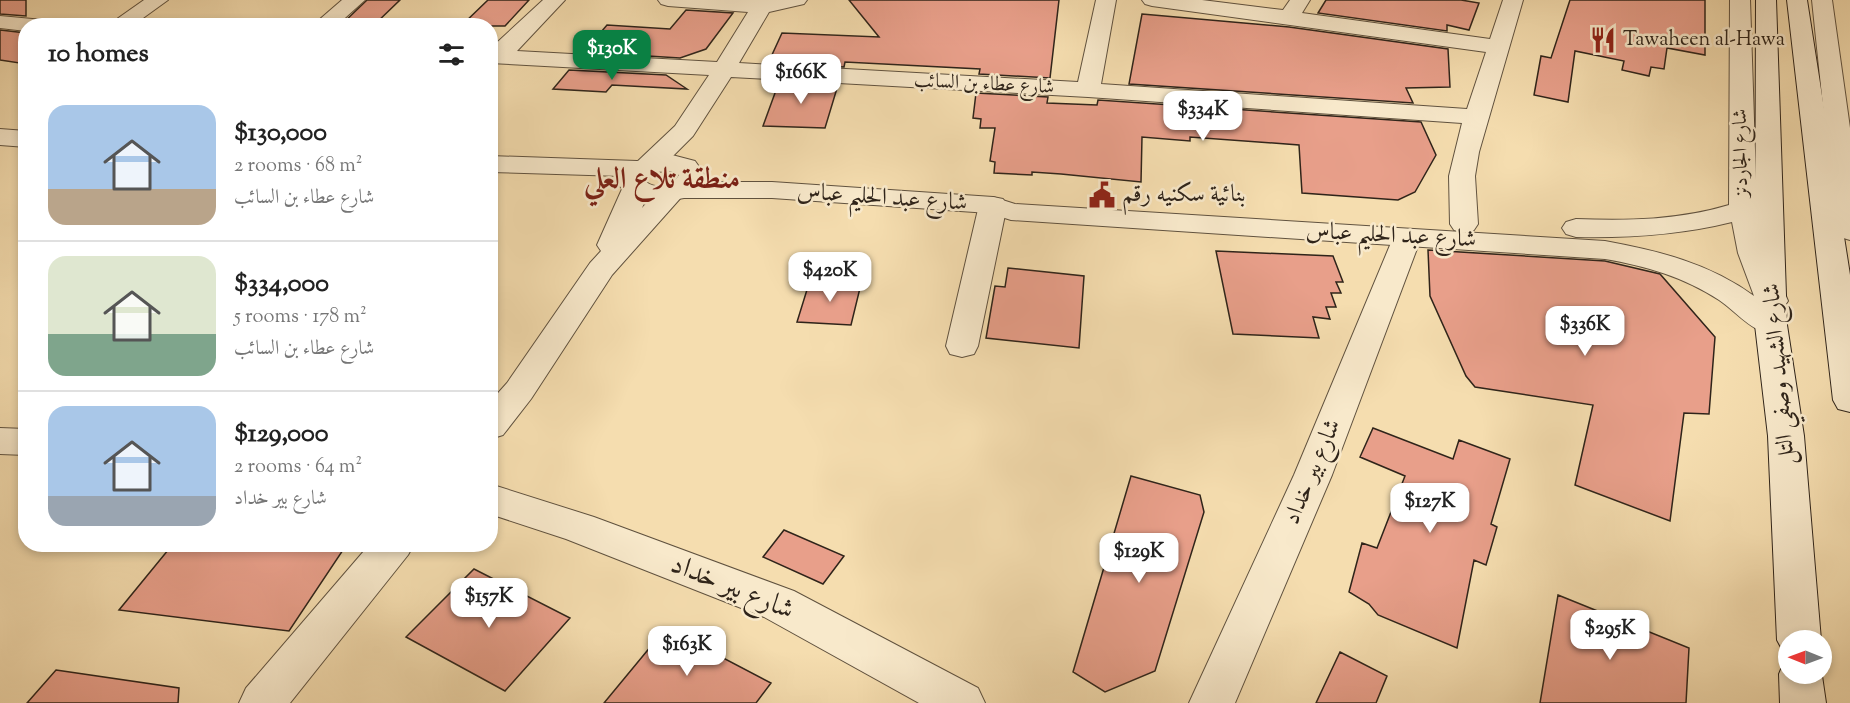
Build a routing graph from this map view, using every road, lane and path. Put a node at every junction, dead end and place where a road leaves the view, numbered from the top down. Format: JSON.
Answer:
{"nodes":[{"id":1,"x":158,"y":0,"type":"edge"},
{"id":2,"x":356,"y":0,"type":"edge"},
{"id":3,"x":555,"y":0,"type":"edge"},
{"id":4,"x":668,"y":0,"type":"edge"},
{"id":5,"x":797,"y":0,"type":"edge"},
{"id":6,"x":1106,"y":0,"type":"edge"},
{"id":7,"x":1152,"y":0,"type":"edge"},
{"id":8,"x":1301,"y":0,"type":"edge"},
{"id":9,"x":1513,"y":0,"type":"edge"},
{"id":10,"x":1740,"y":0,"type":"edge"},
{"id":11,"x":1766,"y":0,"type":"edge"},
{"id":12,"x":1797,"y":0,"type":"edge"},
{"id":13,"x":1822,"y":0,"type":"edge"},
{"id":14,"x":765,"y":4,"type":"edge"},
{"id":15,"x":1288,"y":17,"type":"junction"},
{"id":16,"x":130,"y":18,"type":"edge"},
{"id":17,"x":332,"y":18,"type":"edge"},
{"id":18,"x":0,"y":22,"type":"edge"},
{"id":19,"x":18,"y":24,"type":"edge"},
{"id":20,"x":1498,"y":47,"type":"junction"},
{"id":21,"x":498,"y":52,"type":"edge"},
{"id":22,"x":498,"y":56,"type":"edge"},
{"id":23,"x":724,"y":70,"type":"junction"},
{"id":24,"x":1088,"y":90,"type":"junction"},
{"id":25,"x":1476,"y":117,"type":"junction"},
{"id":26,"x":684,"y":131,"type":"junction"},
{"id":27,"x":0,"y":137,"type":"edge"},
{"id":28,"x":18,"y":138,"type":"edge"},
{"id":29,"x":498,"y":165,"type":"edge"},
{"id":30,"x":498,"y":177,"type":"edge"},
{"id":31,"x":639,"y":177,"type":"junction"},
{"id":32,"x":680,"y":179,"type":"junction"},
{"id":33,"x":1847,"y":203,"type":"edge"},
{"id":34,"x":993,"y":205,"type":"junction"},
{"id":35,"x":1743,"y":210,"type":"junction"},
{"id":36,"x":1464,"y":224,"type":"junction"},
{"id":37,"x":1850,"y":231,"type":"edge"},
{"id":38,"x":1407,"y":238,"type":"junction"},
{"id":39,"x":601,"y":269,"type":"junction"},
{"id":40,"x":1772,"y":313,"type":"junction"},
{"id":41,"x":1847,"y":339,"type":"edge"},
{"id":42,"x":962,"y":346,"type":"dead end"},
{"id":43,"x":1850,"y":400,"type":"edge"},
{"id":44,"x":498,"y":416,"type":"edge"},
{"id":45,"x":0,"y":441,"type":"edge"},
{"id":46,"x":18,"y":442,"type":"edge"},
{"id":47,"x":498,"y":502,"type":"edge"},
{"id":48,"x":387,"y":552,"type":"edge"},
{"id":49,"x":1798,"y":630,"type":"edge"},
{"id":50,"x":1802,"y":684,"type":"edge"},
{"id":51,"x":262,"y":703,"type":"edge"},
{"id":52,"x":962,"y":703,"type":"edge"},
{"id":53,"x":1212,"y":703,"type":"edge"},
{"id":54,"x":1803,"y":703,"type":"edge"}],
"edges":[{"from":1,"to":16,"type":"street"},
{"from":2,"to":17,"type":"street"},
{"from":3,"to":21,"type":"street"},
{"from":4,"to":14,"type":"street"},
{"from":5,"to":14,"type":"street"},
{"from":6,"to":24,"type":"street"},
{"from":7,"to":15,"type":"street"},
{"from":8,"to":15,"type":"street"},
{"from":9,"to":20,"type":"street"},
{"from":10,"to":35,"type":"street","name":"شارع الجاردنز"},
{"from":11,"to":40,"type":"street","name":"شارع الشهيد وصفي التل"},
{"from":12,"to":41,"type":"street"},
{"from":13,"to":33,"type":"street"},
{"from":14,"to":23,"type":"street"},
{"from":15,"to":20,"type":"street"},
{"from":18,"to":19,"type":"street"},
{"from":20,"to":25,"type":"street"},
{"from":22,"to":23,"type":"street","name":"شارع عطاء بن السائب"},
{"from":23,"to":24,"type":"street","name":"شارع عطاء بن السائب"},
{"from":23,"to":26,"type":"street"},
{"from":24,"to":25,"type":"street","name":"شارع عطاء بن السائب"},
{"from":25,"to":36,"type":"street"},
{"from":26,"to":31,"type":"street"},
{"from":26,"to":32,"type":"street"},
{"from":27,"to":28,"type":"street"},
{"from":29,"to":31,"type":"street"},
{"from":30,"to":31,"type":"street"},
{"from":31,"to":32,"type":"street","name":"شارع عبد الحليم عباس"},
{"from":31,"to":39,"type":"street"},
{"from":32,"to":34,"type":"street","name":"شارع عبد الحليم عباس"},
{"from":32,"to":39,"type":"street"},
{"from":33,"to":37,"type":"street"},
{"from":34,"to":36,"type":"street","name":"شارع عبد الحليم عباس"},
{"from":34,"to":38,"type":"street","name":"شارع عبد الحليم عباس"},
{"from":34,"to":42,"type":"street"},
{"from":35,"to":36,"type":"street","name":"شارع عبد الحليم عباس"},
{"from":35,"to":40,"type":"street","name":"شارع الجاردنز"},
{"from":38,"to":40,"type":"street","name":"شارع عبد الحليم عباس"},
{"from":38,"to":53,"type":"street","name":"شارع بير خداد"},
{"from":39,"to":44,"type":"street"},
{"from":40,"to":49,"type":"street","name":"شارع الشهيد وصفي التل"},
{"from":41,"to":43,"type":"street"},
{"from":45,"to":46,"type":"street"},
{"from":47,"to":52,"type":"street","name":"شارع بير خداد"},
{"from":48,"to":51,"type":"street"},
{"from":50,"to":54,"type":"street"}]}
